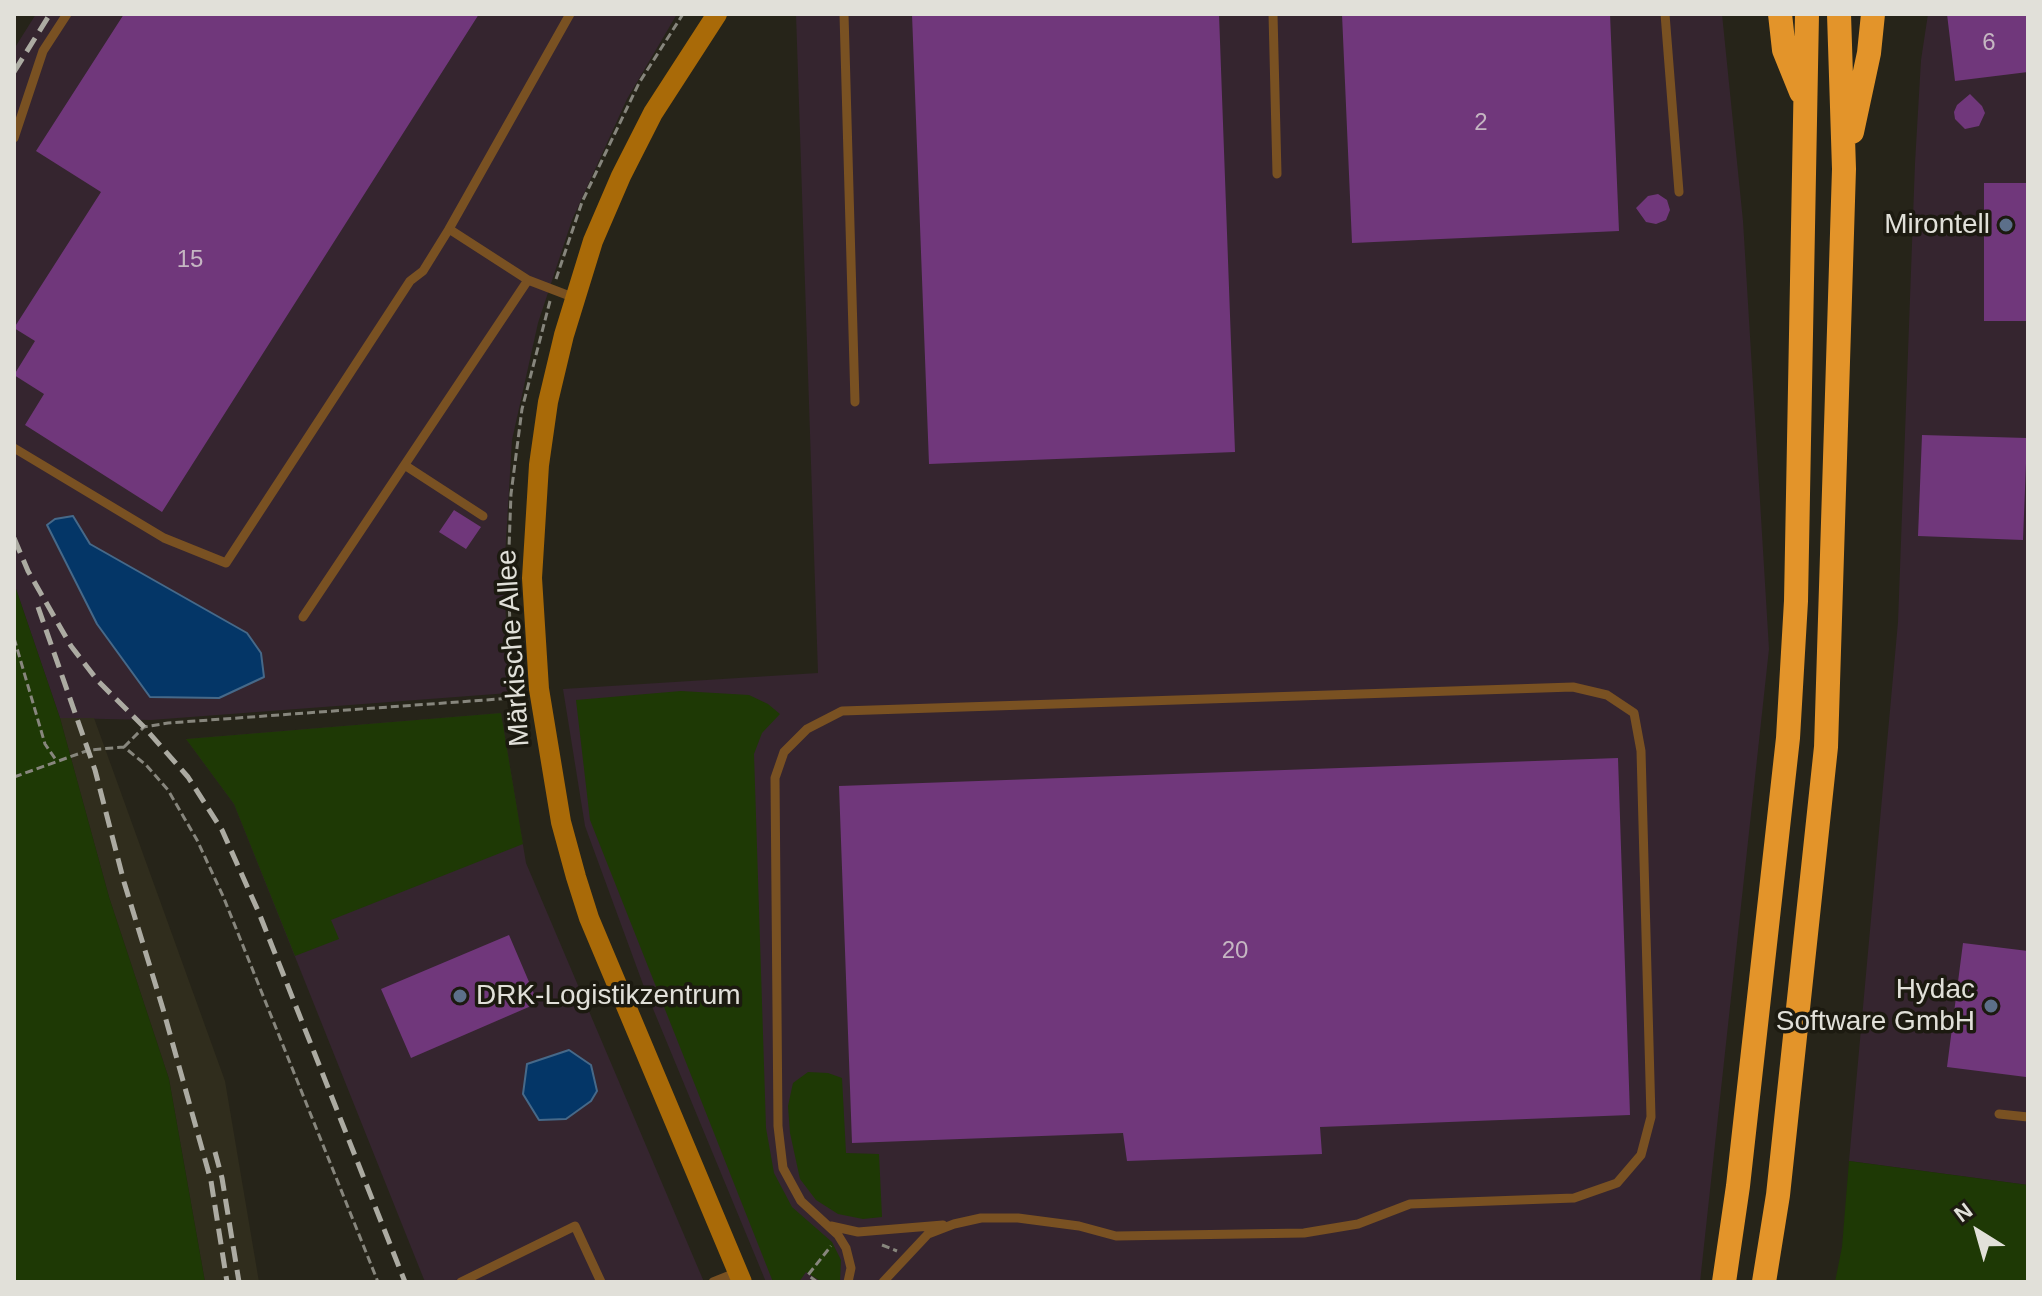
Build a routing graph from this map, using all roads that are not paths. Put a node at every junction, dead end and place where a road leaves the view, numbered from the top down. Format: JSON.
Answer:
{"nodes":[{"id":1,"x":67,"y":14,"type":"edge"},
{"id":2,"x":570,"y":14,"type":"edge"},
{"id":3,"x":717,"y":14,"type":"edge"},
{"id":4,"x":844,"y":14,"type":"edge"},
{"id":5,"x":1273,"y":14,"type":"edge"},
{"id":6,"x":1665,"y":14,"type":"edge"},
{"id":7,"x":1780,"y":14,"type":"edge"},
{"id":8,"x":1807,"y":14,"type":"edge"},
{"id":9,"x":1839,"y":14,"type":"edge"},
{"id":10,"x":1873,"y":14,"type":"edge"},
{"id":11,"x":1804,"y":100,"type":"junction"},
{"id":12,"x":14,"y":138,"type":"edge"},
{"id":13,"x":1844,"y":169,"type":"junction"},
{"id":14,"x":1277,"y":174,"type":"dead end"},
{"id":15,"x":1679,"y":192,"type":"dead end"},
{"id":16,"x":449,"y":229,"type":"junction"},
{"id":17,"x":528,"y":280,"type":"junction"},
{"id":18,"x":575,"y":298,"type":"junction"},
{"id":19,"x":855,"y":402,"type":"dead end"},
{"id":20,"x":14,"y":448,"type":"edge"},
{"id":21,"x":406,"y":466,"type":"junction"},
{"id":22,"x":483,"y":516,"type":"dead end"},
{"id":23,"x":303,"y":617,"type":"dead end"},
{"id":24,"x":1999,"y":1114,"type":"dead end"},
{"id":25,"x":2028,"y":1117,"type":"edge"},
{"id":26,"x":954,"y":1224,"type":"junction"},
{"id":27,"x":828,"y":1225,"type":"junction"},
{"id":28,"x":740,"y":1277,"type":"edge"},
{"id":29,"x":461,"y":1282,"type":"edge"},
{"id":30,"x":601,"y":1282,"type":"edge"},
{"id":31,"x":713,"y":1282,"type":"edge"},
{"id":32,"x":848,"y":1282,"type":"edge"},
{"id":33,"x":883,"y":1282,"type":"edge"},
{"id":34,"x":1724,"y":1282,"type":"edge"},
{"id":35,"x":1764,"y":1282,"type":"edge"}],
"edges":[{"from":1,"to":12,"type":"lane"},
{"from":2,"to":16,"type":"lane"},
{"from":3,"to":18,"type":"street","name":"Märkische Allee"},
{"from":4,"to":19,"type":"lane"},
{"from":5,"to":14,"type":"lane"},
{"from":6,"to":15,"type":"lane"},
{"from":7,"to":11,"type":"highway"},
{"from":8,"to":11,"type":"highway"},
{"from":9,"to":13,"type":"highway"},
{"from":10,"to":13,"type":"highway"},
{"from":11,"to":34,"type":"highway"},
{"from":13,"to":35,"type":"highway"},
{"from":16,"to":17,"type":"lane"},
{"from":16,"to":20,"type":"lane"},
{"from":17,"to":18,"type":"lane"},
{"from":17,"to":21,"type":"lane"},
{"from":18,"to":28,"type":"street","name":"Märkische Allee"},
{"from":21,"to":22,"type":"lane"},
{"from":21,"to":23,"type":"lane"},
{"from":24,"to":25,"type":"lane"},
{"from":26,"to":27,"type":"lane"},
{"from":26,"to":27,"type":"lane"},
{"from":26,"to":33,"type":"lane"},
{"from":27,"to":32,"type":"lane"},
{"from":28,"to":31,"type":"lane"},
{"from":29,"to":30,"type":"lane"}]}
